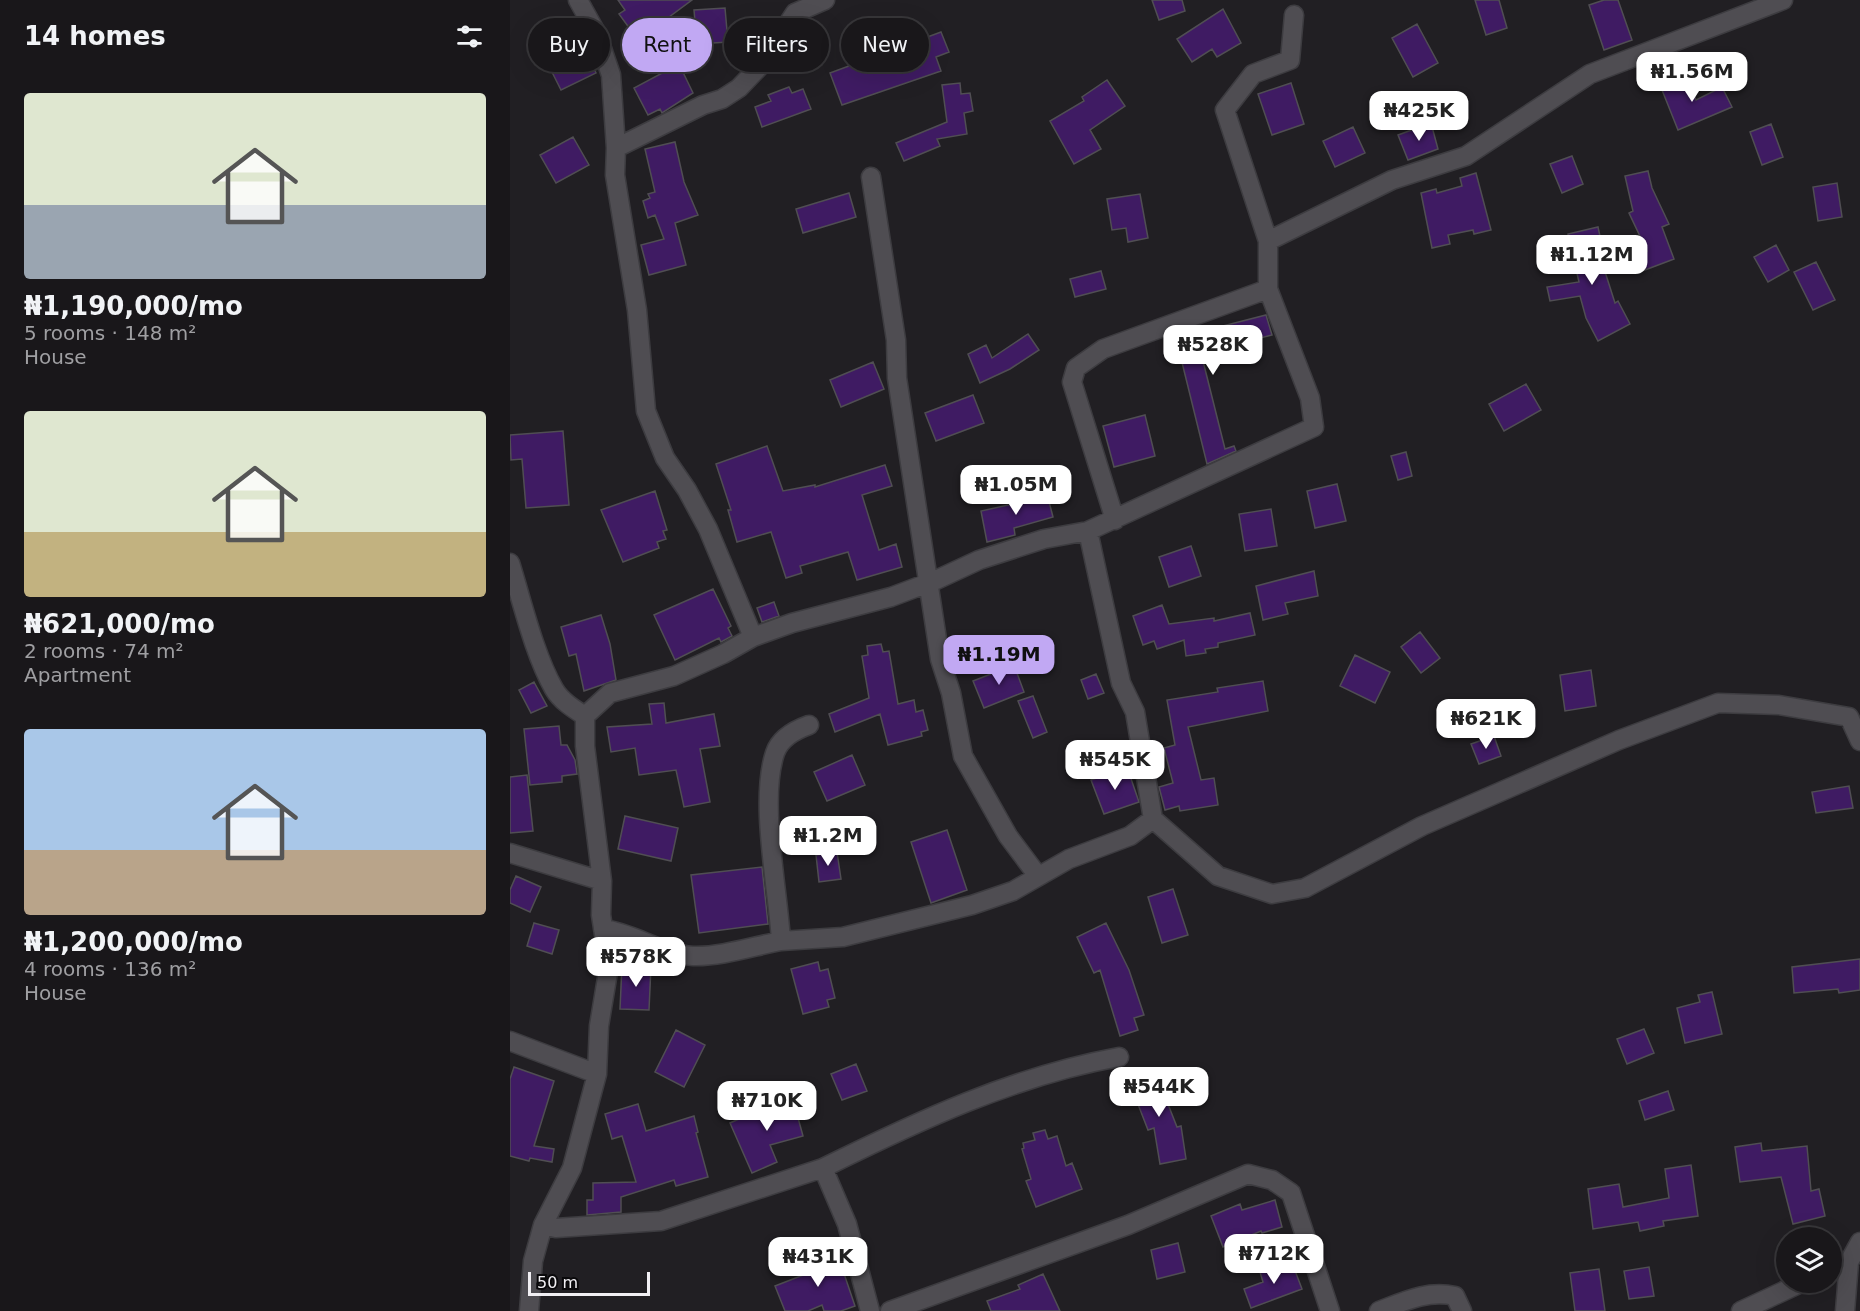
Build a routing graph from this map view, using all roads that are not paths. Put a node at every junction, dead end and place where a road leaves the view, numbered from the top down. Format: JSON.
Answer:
{"nodes":[{"id":1,"x":578,"y":0,"type":"edge"},
{"id":2,"x":825,"y":0,"type":"edge"},
{"id":3,"x":1783,"y":0,"type":"edge"},
{"id":4,"x":1294,"y":15,"type":"dead end"},
{"id":5,"x":616,"y":148,"type":"junction"},
{"id":6,"x":871,"y":177,"type":"dead end"},
{"id":7,"x":1268,"y":241,"type":"junction"},
{"id":8,"x":1268,"y":289,"type":"junction"},
{"id":9,"x":1115,"y":520,"type":"junction"},
{"id":10,"x":1088,"y":531,"type":"junction"},
{"id":11,"x":510,"y":563,"type":"edge"},
{"id":12,"x":928,"y":583,"type":"junction"},
{"id":13,"x":753,"y":637,"type":"junction"},
{"id":14,"x":585,"y":716,"type":"junction"},
{"id":15,"x":809,"y":725,"type":"dead end"},
{"id":16,"x":1860,"y":741,"type":"edge"},
{"id":17,"x":1153,"y":819,"type":"junction"},
{"id":18,"x":510,"y":853,"type":"edge"},
{"id":19,"x":1038,"y":876,"type":"junction"},
{"id":20,"x":602,"y":882,"type":"junction"},
{"id":21,"x":603,"y":929,"type":"junction"},
{"id":22,"x":781,"y":941,"type":"junction"},
{"id":23,"x":510,"y":1041,"type":"edge"},
{"id":24,"x":1119,"y":1057,"type":"dead end"},
{"id":25,"x":597,"y":1074,"type":"junction"},
{"id":26,"x":823,"y":1168,"type":"junction"},
{"id":27,"x":543,"y":1225,"type":"junction"},
{"id":28,"x":1860,"y":1242,"type":"edge"},
{"id":29,"x":1854,"y":1259,"type":"edge"},
{"id":30,"x":1779,"y":1293,"type":"edge"},
{"id":31,"x":529,"y":1311,"type":"edge"},
{"id":32,"x":870,"y":1311,"type":"edge"},
{"id":33,"x":890,"y":1311,"type":"edge"},
{"id":34,"x":1330,"y":1311,"type":"edge"},
{"id":35,"x":1379,"y":1311,"type":"edge"},
{"id":36,"x":1462,"y":1311,"type":"edge"},
{"id":37,"x":1741,"y":1311,"type":"edge"},
{"id":38,"x":1845,"y":1311,"type":"edge"}],
"edges":[{"from":1,"to":5,"type":"street"},
{"from":2,"to":5,"type":"street"},
{"from":3,"to":7,"type":"street"},
{"from":4,"to":7,"type":"street"},
{"from":5,"to":13,"type":"street"},
{"from":6,"to":12,"type":"street"},
{"from":7,"to":8,"type":"street"},
{"from":8,"to":9,"type":"street"},
{"from":8,"to":9,"type":"street"},
{"from":9,"to":10,"type":"street"},
{"from":10,"to":12,"type":"street"},
{"from":10,"to":17,"type":"street"},
{"from":11,"to":14,"type":"street"},
{"from":12,"to":13,"type":"street"},
{"from":12,"to":19,"type":"street"},
{"from":13,"to":14,"type":"street"},
{"from":14,"to":20,"type":"street"},
{"from":15,"to":22,"type":"street"},
{"from":16,"to":17,"type":"street"},
{"from":17,"to":19,"type":"street"},
{"from":18,"to":20,"type":"street"},
{"from":19,"to":22,"type":"street"},
{"from":20,"to":21,"type":"street"},
{"from":21,"to":22,"type":"street"},
{"from":21,"to":25,"type":"street"},
{"from":23,"to":25,"type":"street"},
{"from":24,"to":26,"type":"street"},
{"from":25,"to":27,"type":"street"},
{"from":26,"to":27,"type":"street"},
{"from":26,"to":32,"type":"street"},
{"from":27,"to":31,"type":"street"},
{"from":28,"to":29,"type":"street"},
{"from":29,"to":38,"type":"street"},
{"from":30,"to":37,"type":"street"},
{"from":33,"to":34,"type":"street"},
{"from":35,"to":36,"type":"street"}]}
